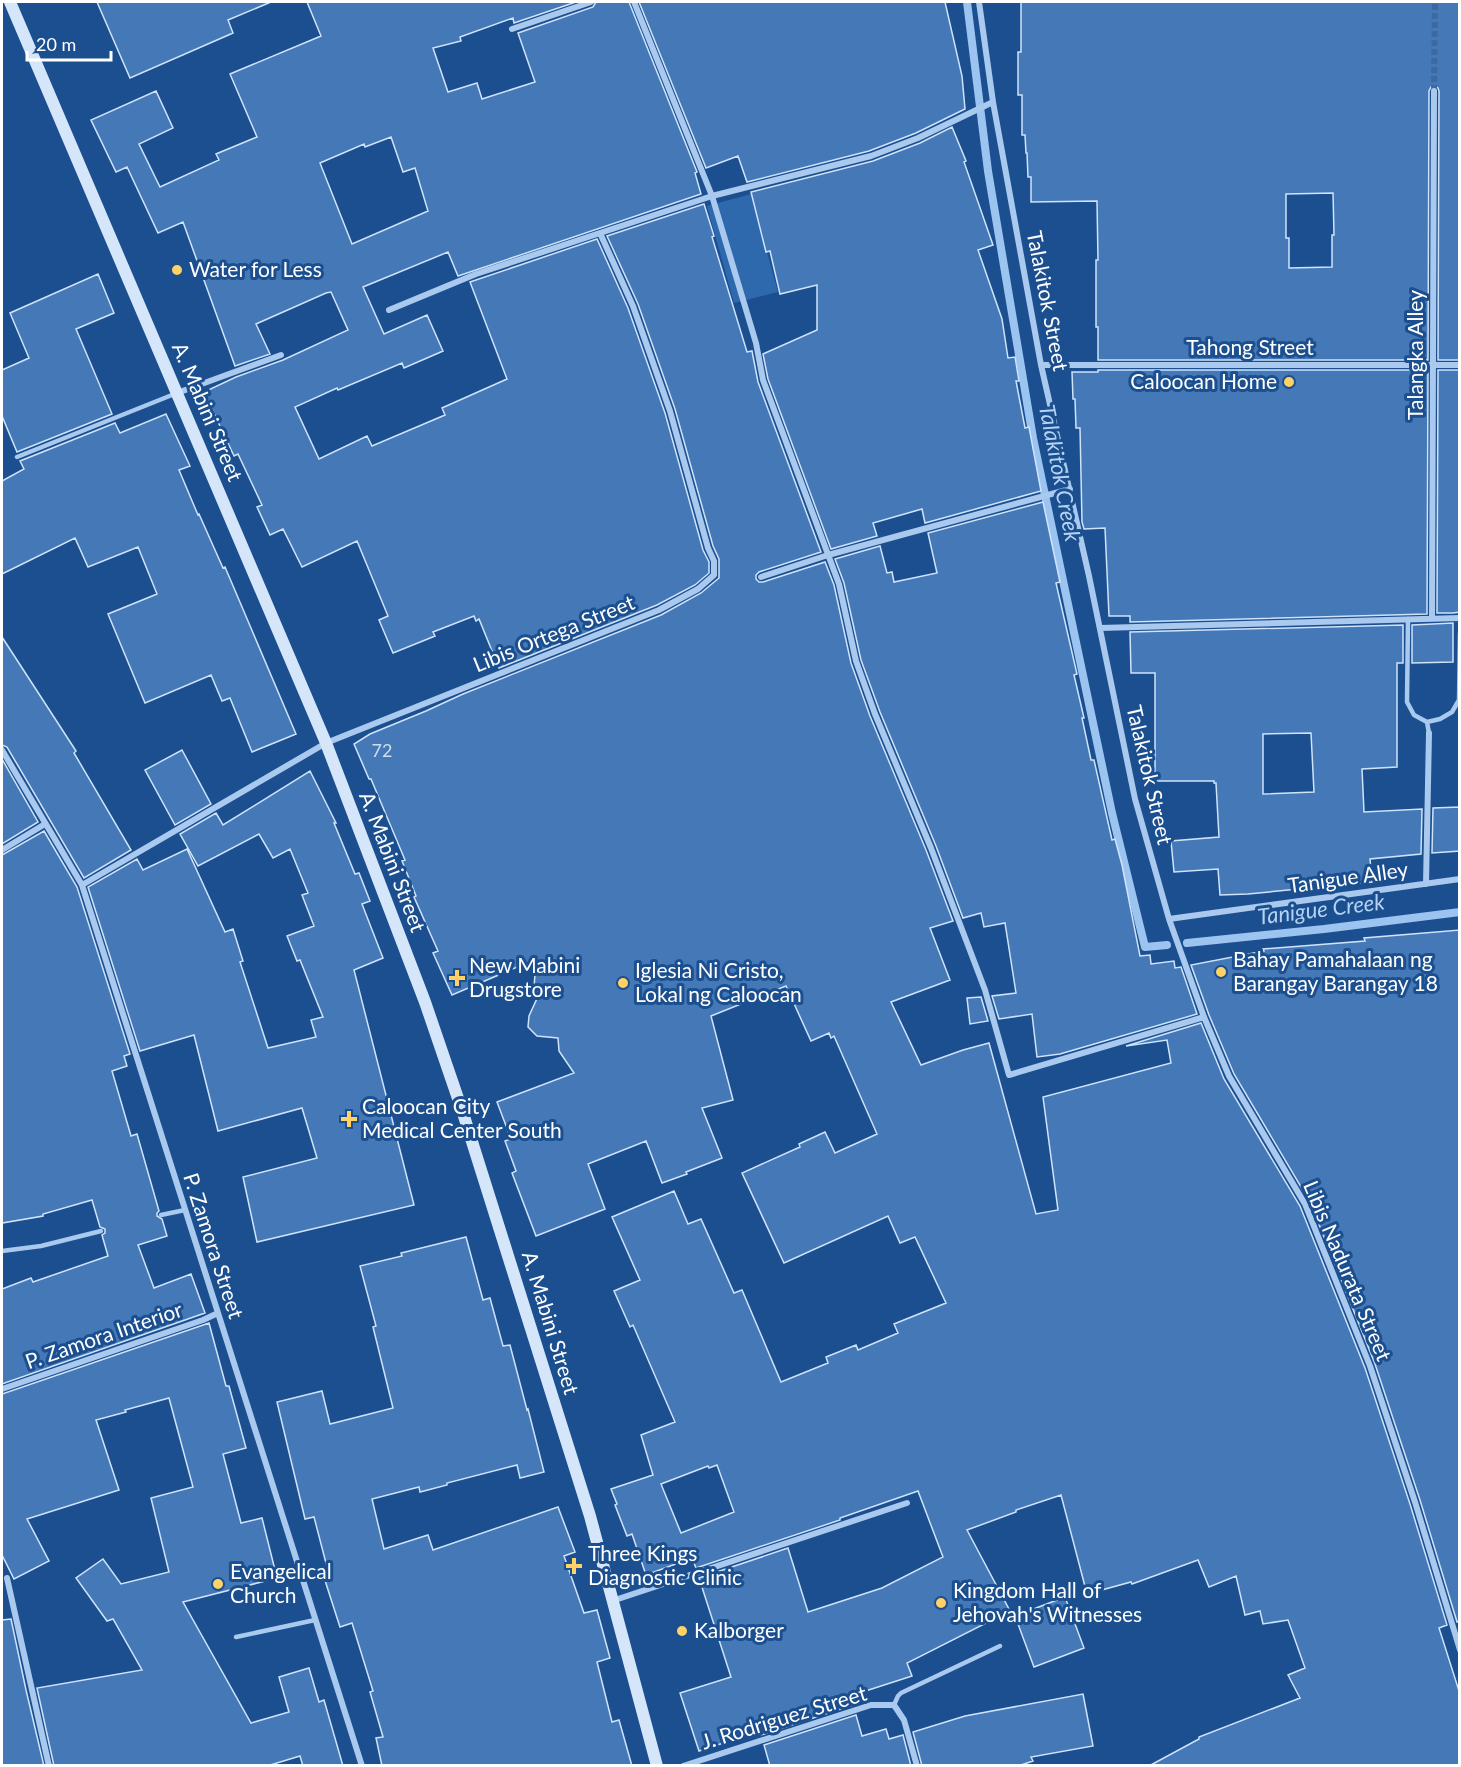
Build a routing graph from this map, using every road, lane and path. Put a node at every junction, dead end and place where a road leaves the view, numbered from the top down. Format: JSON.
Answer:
{"nodes":[{"id":1,"x":10,"y":2,"type":"edge"},
{"id":2,"x":591,"y":2,"type":"edge"},
{"id":3,"x":634,"y":2,"type":"edge"},
{"id":4,"x":979,"y":2,"type":"edge"},
{"id":5,"x":512,"y":29,"type":"dead end"},
{"id":6,"x":1434,"y":91,"type":"tunnel mouth"},
{"id":7,"x":993,"y":102,"type":"junction"},
{"id":8,"x":712,"y":196,"type":"junction"},
{"id":9,"x":600,"y":233,"type":"junction"},
{"id":10,"x":388,"y":310,"type":"dead end"},
{"id":11,"x":281,"y":355,"type":"dead end"},
{"id":12,"x":1041,"y":364,"type":"junction"},
{"id":13,"x":1432,"y":365,"type":"junction"},
{"id":14,"x":1460,"y":365,"type":"edge"},
{"id":15,"x":177,"y":393,"type":"junction"},
{"id":16,"x":17,"y":456,"type":"dead end"},
{"id":17,"x":1070,"y":489,"type":"junction"},
{"id":18,"x":828,"y":555,"type":"junction"},
{"id":19,"x":761,"y":577,"type":"dead end"},
{"id":20,"x":1432,"y":618,"type":"junction"},
{"id":21,"x":1460,"y":618,"type":"edge"},
{"id":22,"x":1408,"y":619,"type":"junction"},
{"id":23,"x":1100,"y":628,"type":"junction"},
{"id":24,"x":1460,"y":633,"type":"edge"},
{"id":25,"x":1427,"y":722,"type":"junction"},
{"id":26,"x":1429,"y":733,"type":"joint"},
{"id":27,"x":326,"y":743,"type":"junction"},
{"id":28,"x":2,"y":750,"type":"edge"},
{"id":29,"x":45,"y":824,"type":"junction"},
{"id":30,"x":2,"y":850,"type":"edge"},
{"id":31,"x":1460,"y":879,"type":"edge"},
{"id":32,"x":1426,"y":884,"type":"junction"},
{"id":33,"x":82,"y":885,"type":"junction"},
{"id":34,"x":1169,"y":919,"type":"junction"},
{"id":35,"x":1204,"y":1017,"type":"junction"},
{"id":36,"x":185,"y":1210,"type":"junction"},
{"id":37,"x":161,"y":1215,"type":"dead end"},
{"id":38,"x":101,"y":1232,"type":"dead end"},
{"id":39,"x":2,"y":1251,"type":"edge"},
{"id":40,"x":218,"y":1313,"type":"junction"},
{"id":41,"x":2,"y":1389,"type":"edge"},
{"id":42,"x":907,"y":1503,"type":"dead end"},
{"id":43,"x":7,"y":1578,"type":"dead end"},
{"id":44,"x":612,"y":1601,"type":"junction"},
{"id":45,"x":315,"y":1620,"type":"junction"},
{"id":46,"x":236,"y":1637,"type":"dead end"},
{"id":47,"x":999,"y":1646,"type":"dead end"},
{"id":48,"x":1460,"y":1650,"type":"edge"},
{"id":49,"x":894,"y":1705,"type":"junction"},
{"id":50,"x":49,"y":1766,"type":"edge"},
{"id":51,"x":362,"y":1766,"type":"edge"},
{"id":52,"x":657,"y":1766,"type":"edge"},
{"id":53,"x":684,"y":1766,"type":"edge"},
{"id":54,"x":917,"y":1766,"type":"edge"}],
"edges":[{"from":1,"to":15,"type":"main road","name":"A. Mabini Street"},
{"from":2,"to":5,"type":"street"},
{"from":3,"to":8,"type":"street"},
{"from":4,"to":7,"type":"street","name":"Talakitok Street"},
{"from":6,"to":13,"type":"street","name":"Talangka Alley"},
{"from":7,"to":8,"type":"street"},
{"from":7,"to":12,"type":"street","name":"Talakitok Street"},
{"from":8,"to":9,"type":"street"},
{"from":8,"to":18,"type":"street"},
{"from":9,"to":10,"type":"street"},
{"from":9,"to":27,"type":"street","name":"Libis Ortega Street"},
{"from":11,"to":15,"type":"street"},
{"from":12,"to":13,"type":"street","name":"Tahong Street"},
{"from":12,"to":17,"type":"street","name":"Talakitok Street"},
{"from":13,"to":14,"type":"street","name":"Tahong Street"},
{"from":13,"to":20,"type":"street","name":"Talangka Alley"},
{"from":15,"to":16,"type":"lane"},
{"from":15,"to":27,"type":"main road","name":"A. Mabini Street"},
{"from":17,"to":18,"type":"street"},
{"from":17,"to":23,"type":"street","name":"Talakitok Street"},
{"from":18,"to":19,"type":"street"},
{"from":18,"to":35,"type":"street"},
{"from":20,"to":21,"type":"street"},
{"from":20,"to":22,"type":"street"},
{"from":22,"to":23,"type":"street"},
{"from":22,"to":25,"type":"lane"},
{"from":23,"to":34,"type":"street","name":"Talakitok Street"},
{"from":24,"to":25,"type":"lane"},
{"from":25,"to":26,"type":"lane"},
{"from":26,"to":32,"type":"street"},
{"from":27,"to":33,"type":"street","name":"Libis Ortega Street"},
{"from":27,"to":44,"type":"main road","name":"A. Mabini Street"},
{"from":28,"to":29,"type":"street","name":"P. Zamora Street"},
{"from":29,"to":30,"type":"street"},
{"from":29,"to":33,"type":"street","name":"P. Zamora Street"},
{"from":31,"to":32,"type":"street","name":"Tanigue Alley"},
{"from":32,"to":34,"type":"street","name":"Tanigue Alley"},
{"from":33,"to":36,"type":"street","name":"P. Zamora Street"},
{"from":34,"to":35,"type":"street","name":"Libis Nadurata Street"},
{"from":35,"to":48,"type":"street","name":"Libis Nadurata Street"},
{"from":36,"to":37,"type":"lane"},
{"from":36,"to":40,"type":"street","name":"P. Zamora Street"},
{"from":38,"to":39,"type":"lane"},
{"from":40,"to":41,"type":"street","name":"P. Zamora Interior"},
{"from":40,"to":45,"type":"street","name":"P. Zamora Street"},
{"from":42,"to":44,"type":"street"},
{"from":43,"to":50,"type":"street"},
{"from":44,"to":52,"type":"main road","name":"A. Mabini Street"},
{"from":45,"to":46,"type":"lane"},
{"from":45,"to":51,"type":"street","name":"P. Zamora Street"},
{"from":47,"to":49,"type":"lane"},
{"from":49,"to":53,"type":"street","name":"J. Rodriguez Street"},
{"from":49,"to":54,"type":"street"}]}
